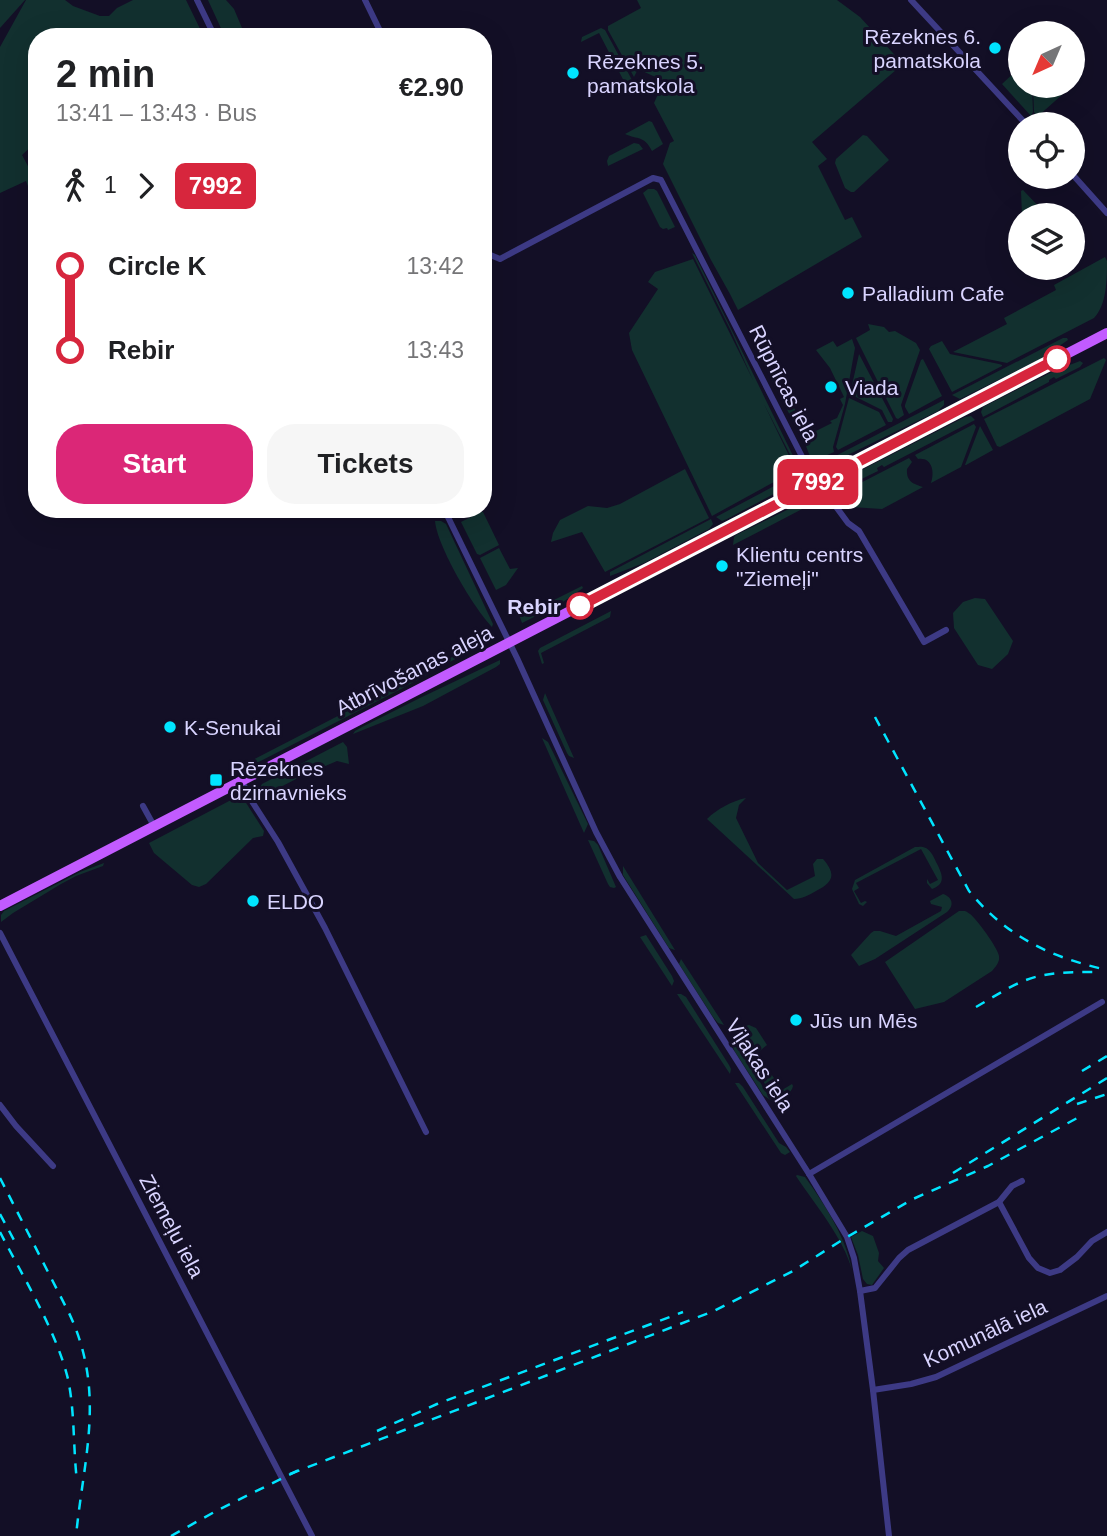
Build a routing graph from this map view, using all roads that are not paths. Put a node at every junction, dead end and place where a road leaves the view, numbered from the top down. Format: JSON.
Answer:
{"nodes":[{"id":1,"x":197,"y":0,"type":"edge"},
{"id":2,"x":365,"y":0,"type":"edge"},
{"id":3,"x":911,"y":0,"type":"edge"},
{"id":4,"x":211,"y":28,"type":"edge"},
{"id":5,"x":379,"y":28,"type":"edge"},
{"id":6,"x":1015,"y":112,"type":"edge"},
{"id":7,"x":1085,"y":188,"type":"edge"},
{"id":8,"x":1107,"y":212,"type":"edge"},
{"id":9,"x":492,"y":256,"type":"edge"},
{"id":10,"x":1107,"y":333,"type":"edge"},
{"id":11,"x":816,"y":484,"type":"junction"},
{"id":12,"x":448,"y":518,"type":"edge"},
{"id":13,"x":946,"y":630,"type":"dead end"},
{"id":14,"x":509,"y":642,"type":"junction"},
{"id":15,"x":241,"y":780,"type":"junction"},
{"id":16,"x":144,"y":806,"type":"dead end"},
{"id":17,"x":154,"y":826,"type":"junction"},
{"id":18,"x":0,"y":906,"type":"edge"},
{"id":19,"x":0,"y":933,"type":"edge"},
{"id":20,"x":1102,"y":1002,"type":"dead end"},
{"id":21,"x":0,"y":1105,"type":"edge"},
{"id":22,"x":426,"y":1132,"type":"dead end"},
{"id":23,"x":53,"y":1166,"type":"dead end"},
{"id":24,"x":809,"y":1174,"type":"junction"},
{"id":25,"x":1022,"y":1181,"type":"dead end"},
{"id":26,"x":999,"y":1202,"type":"junction"},
{"id":27,"x":1107,"y":1232,"type":"edge"},
{"id":28,"x":860,"y":1291,"type":"junction"},
{"id":29,"x":1107,"y":1296,"type":"edge"},
{"id":30,"x":873,"y":1390,"type":"junction"},
{"id":31,"x":312,"y":1536,"type":"edge"},
{"id":32,"x":889,"y":1536,"type":"edge"}],
"edges":[{"from":1,"to":4,"type":"street"},
{"from":2,"to":5,"type":"street"},
{"from":3,"to":6,"type":"street"},
{"from":7,"to":8,"type":"street"},
{"from":9,"to":11,"type":"street","name":"Rūpnīcas iela"},
{"from":10,"to":11,"type":"main road","name":"Atbrīvošanas aleja"},
{"from":11,"to":13,"type":"street","name":"Rūpnīcas iela"},
{"from":11,"to":14,"type":"main road","name":"Atbrīvošanas aleja"},
{"from":12,"to":14,"type":"street","name":"Viļakas iela"},
{"from":14,"to":15,"type":"main road","name":"Atbrīvošanas aleja"},
{"from":14,"to":24,"type":"street","name":"Viļakas iela"},
{"from":15,"to":17,"type":"main road","name":"Atbrīvošanas aleja"},
{"from":15,"to":22,"type":"street"},
{"from":16,"to":17,"type":"street"},
{"from":17,"to":18,"type":"main road","name":"Atbrīvošanas aleja"},
{"from":19,"to":31,"type":"street","name":"Ziemeļu iela"},
{"from":20,"to":24,"type":"street"},
{"from":21,"to":23,"type":"street"},
{"from":24,"to":28,"type":"street","name":"Viļakas iela"},
{"from":25,"to":26,"type":"street"},
{"from":26,"to":27,"type":"street"},
{"from":26,"to":28,"type":"street"},
{"from":28,"to":30,"type":"street","name":"Viļakas iela"},
{"from":29,"to":30,"type":"street","name":"Komunālā iela"},
{"from":30,"to":32,"type":"street","name":"Viļakas iela"}]}
